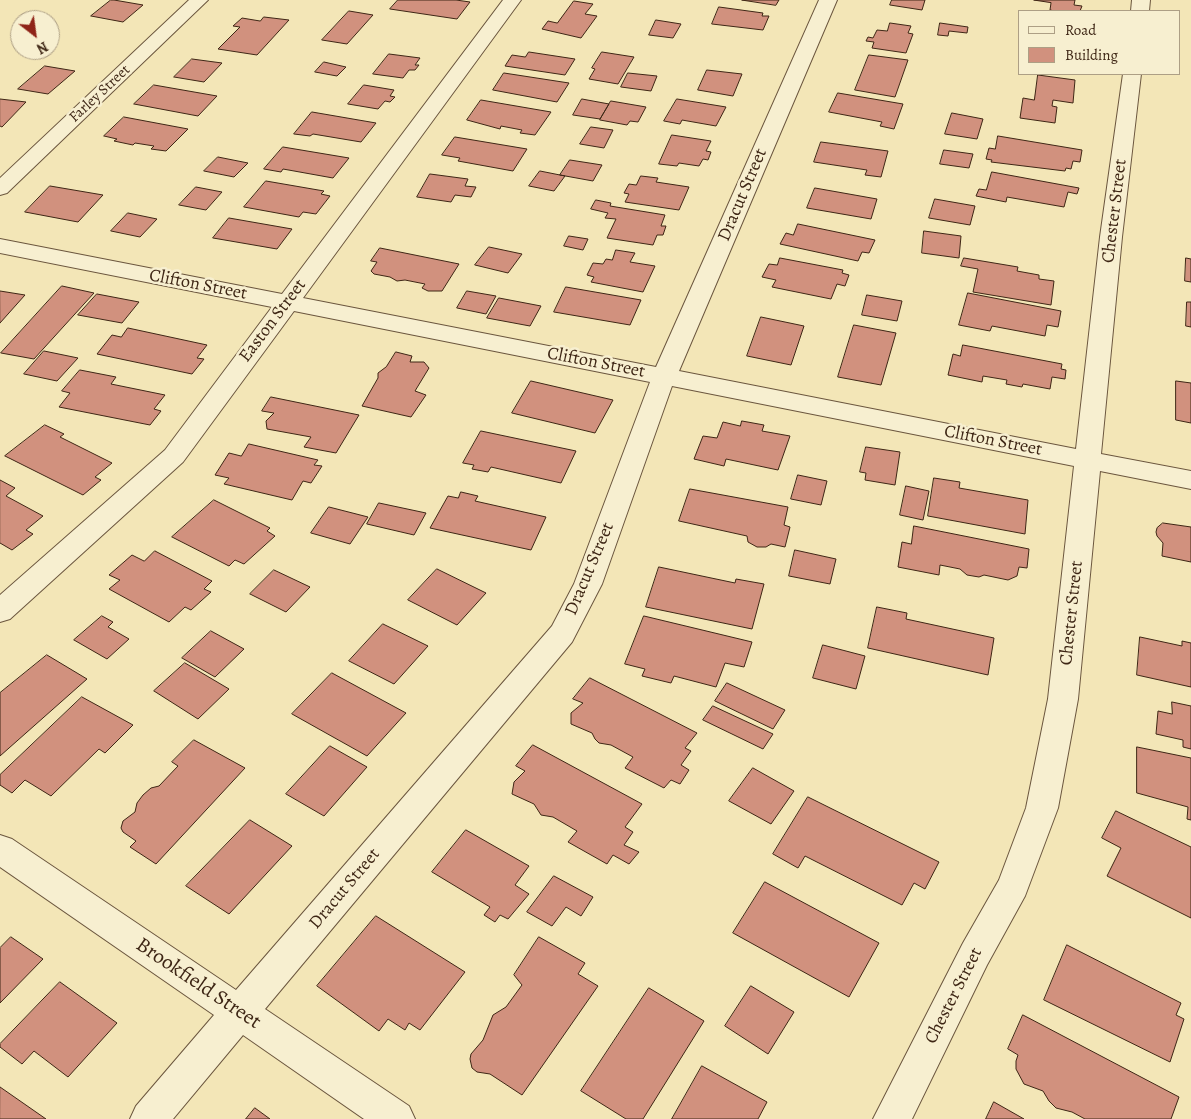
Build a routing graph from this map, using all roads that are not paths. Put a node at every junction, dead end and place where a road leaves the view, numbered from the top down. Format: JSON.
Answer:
{"nodes":[{"id":1,"x":199,"y":0,"type":"edge"},
{"id":2,"x":512,"y":0,"type":"edge"},
{"id":3,"x":828,"y":0,"type":"edge"},
{"id":4,"x":1132,"y":75,"type":"edge"},
{"id":5,"x":0,"y":189,"type":"edge"},
{"id":6,"x":0,"y":246,"type":"edge"},
{"id":7,"x":287,"y":303,"type":"junction"},
{"id":8,"x":665,"y":377,"type":"junction"},
{"id":9,"x":1088,"y":460,"type":"junction"},
{"id":10,"x":1191,"y":480,"type":"edge"},
{"id":11,"x":0,"y":611,"type":"edge"},
{"id":12,"x":0,"y":849,"type":"edge"},
{"id":13,"x":240,"y":1013,"type":"junction"},
{"id":14,"x":149,"y":1119,"type":"edge"},
{"id":15,"x":396,"y":1119,"type":"edge"},
{"id":16,"x":892,"y":1119,"type":"edge"}],
"edges":[{"from":1,"to":5,"type":"street","name":"Farley Street"},
{"from":2,"to":7,"type":"street","name":"Easton Street"},
{"from":3,"to":8,"type":"street","name":"Dracut Street"},
{"from":4,"to":9,"type":"street","name":"Chester Street"},
{"from":6,"to":7,"type":"street","name":"Clifton Street"},
{"from":7,"to":8,"type":"street","name":"Clifton Street"},
{"from":7,"to":11,"type":"street","name":"Easton Street"},
{"from":8,"to":9,"type":"street","name":"Clifton Street"},
{"from":8,"to":13,"type":"street","name":"Dracut Street"},
{"from":9,"to":10,"type":"street","name":"Clifton Street"},
{"from":9,"to":16,"type":"street","name":"Chester Street"},
{"from":12,"to":13,"type":"street","name":"Brookfield Street"},
{"from":13,"to":14,"type":"street","name":"Dracut Street"},
{"from":13,"to":15,"type":"street","name":"Brookfield Street"}]}
